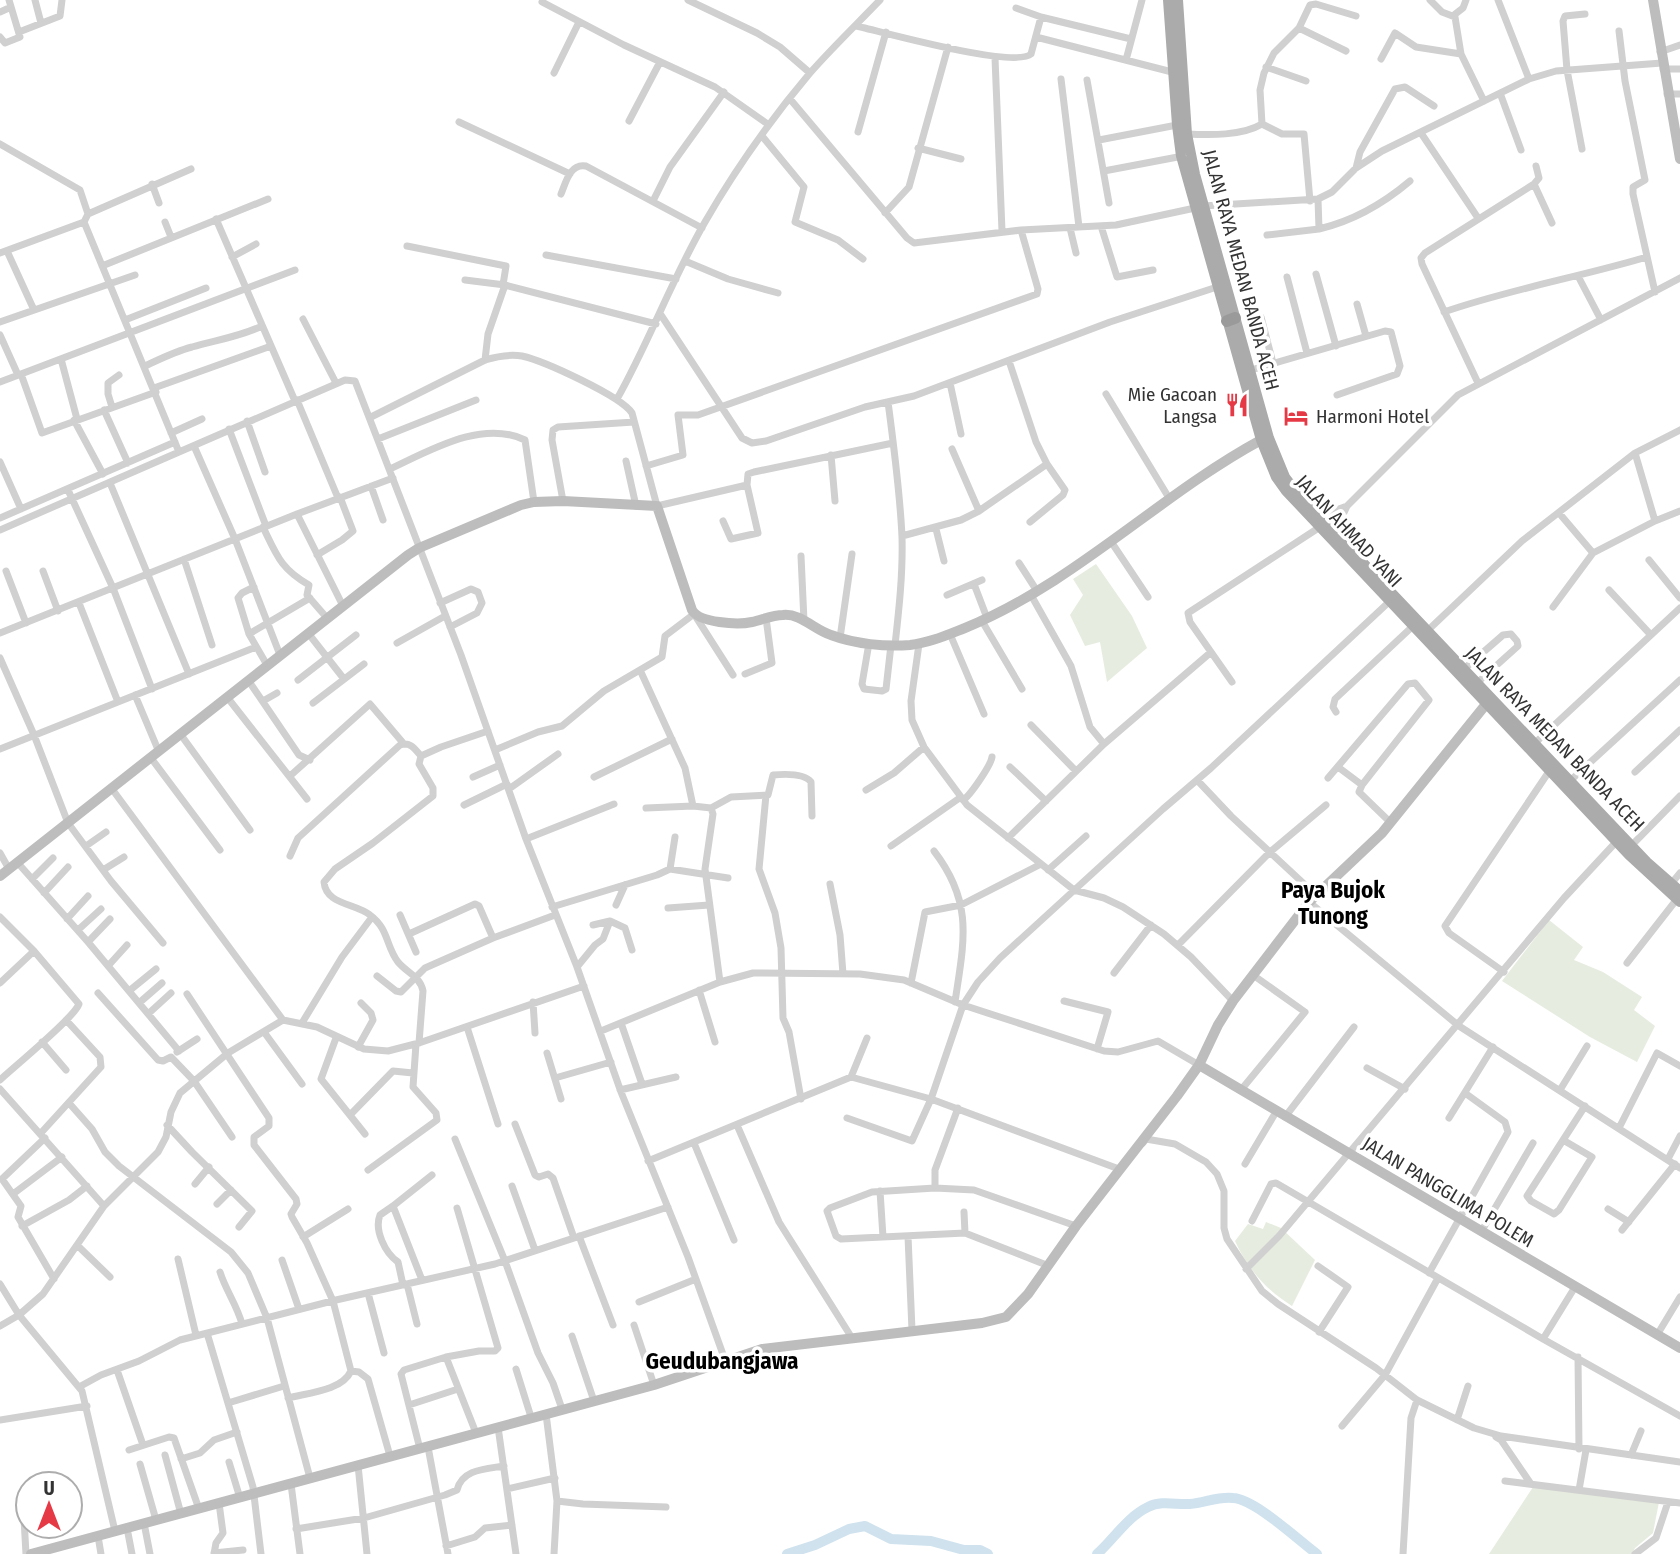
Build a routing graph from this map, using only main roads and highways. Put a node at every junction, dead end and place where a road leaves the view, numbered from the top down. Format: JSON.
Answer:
{"nodes":[{"id":1,"x":1168,"y":0,"type":"edge"},
{"id":2,"x":1178,"y":0,"type":"edge"},
{"id":3,"x":1186,"y":156,"type":"junction"},
{"id":4,"x":1199,"y":207,"type":"junction"},
{"id":5,"x":1231,"y":320,"type":"junction"},
{"id":6,"x":1320,"y":522,"type":"junction"},
{"id":7,"x":1425,"y":633,"type":"junction"},
{"id":8,"x":1677,"y":894,"type":"edge"}],
"edges":[{"from":1,"to":3,"type":"main road","name":"JALAN AHMAD YANI"},
{"from":2,"to":3,"type":"main road","name":"JALAN RAYA MEDAN BANDA ACEH"},
{"from":3,"to":4,"type":"main road","name":"JALAN AHMAD YANI"},
{"from":4,"to":5,"type":"main road","name":"JALAN RAYA MEDAN BANDA ACEH"},
{"from":4,"to":5,"type":"main road","name":"JALAN AHMAD YANI"},
{"from":5,"to":6,"type":"main road","name":"JALAN RAYA MEDAN BANDA ACEH"},
{"from":5,"to":6,"type":"main road","name":"JALAN AHMAD YANI"},
{"from":6,"to":7,"type":"main road","name":"JALAN RAYA MEDAN BANDA ACEH"},
{"from":6,"to":7,"type":"main road","name":"JALAN AHMAD YANI"},
{"from":7,"to":8,"type":"main road","name":"JALAN RAYA MEDAN BANDA ACEH"},
{"from":7,"to":8,"type":"main road","name":"JALAN AHMAD YANI"}]}
